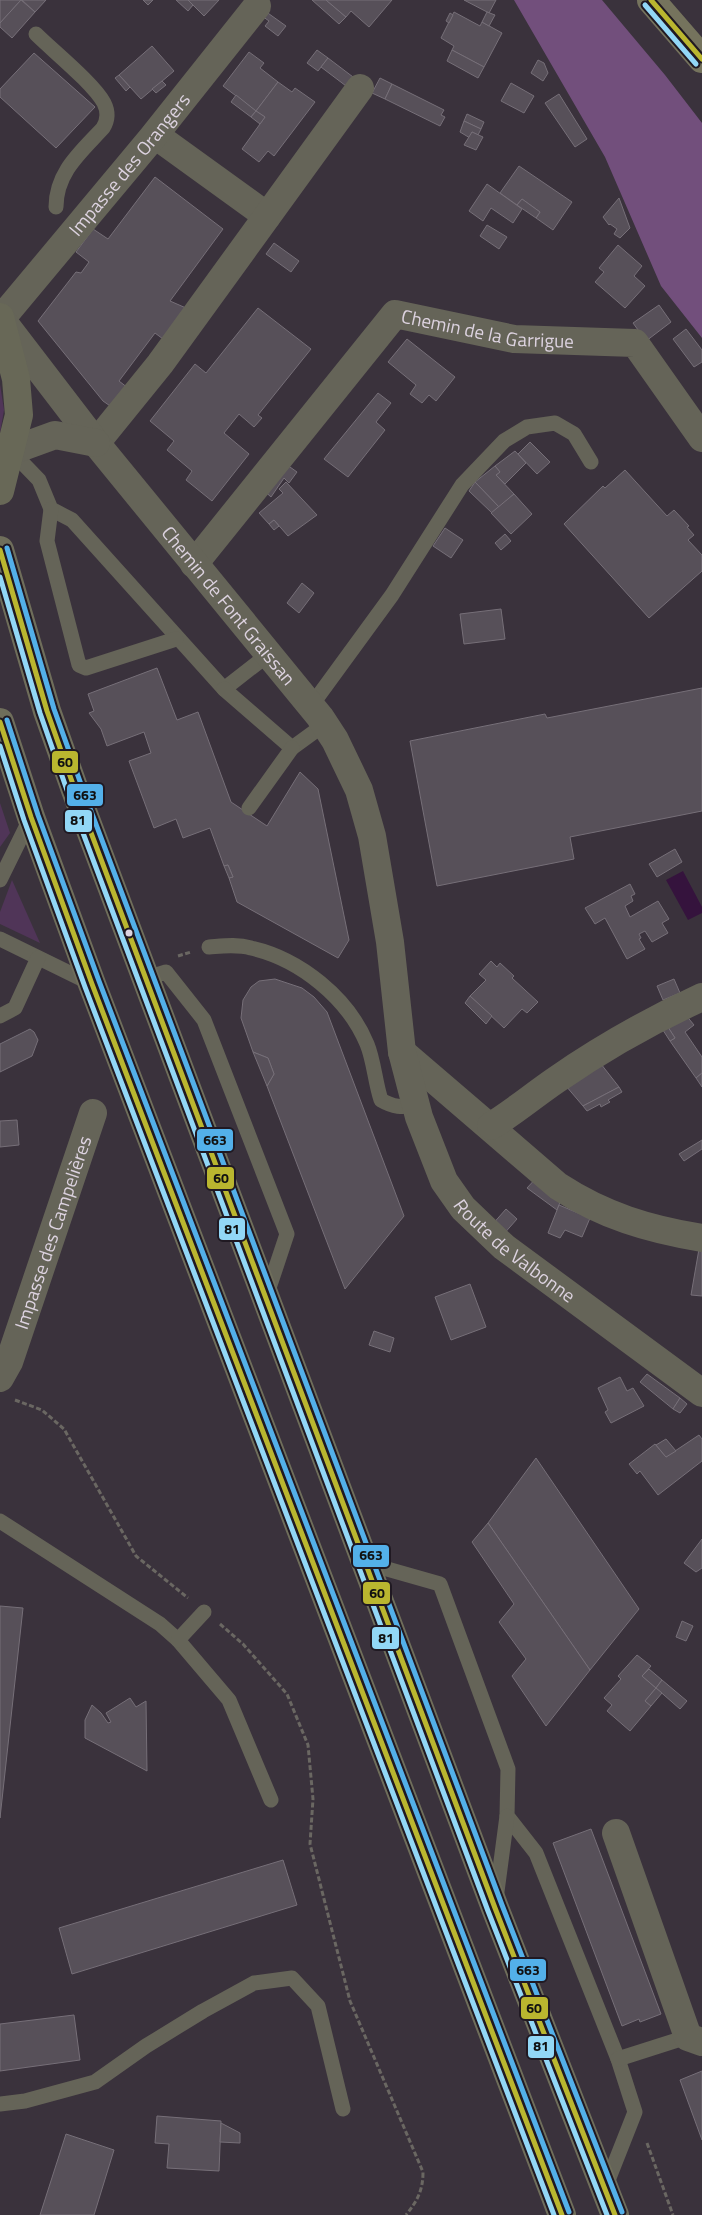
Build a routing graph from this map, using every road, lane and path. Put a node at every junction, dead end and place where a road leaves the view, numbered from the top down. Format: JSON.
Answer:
{"nodes":[{"id":1,"x":652,"y":0,"type":"edge"},
{"id":2,"x":257,"y":6,"type":"dead end"},
{"id":3,"x":36,"y":34,"type":"dead end"},
{"id":4,"x":702,"y":59,"type":"edge"},
{"id":5,"x":360,"y":88,"type":"dead end"},
{"id":6,"x":155,"y":134,"type":"junction"},
{"id":7,"x":56,"y":206,"type":"dead end"},
{"id":8,"x":267,"y":216,"type":"junction"},
{"id":9,"x":0,"y":318,"type":"edge"},
{"id":10,"x":702,"y":438,"type":"edge"},
{"id":11,"x":96,"y":443,"type":"junction"},
{"id":12,"x":11,"y":451,"type":"junction"},
{"id":13,"x":591,"y":462,"type":"dead end"},
{"id":14,"x":0,"y":491,"type":"edge"},
{"id":15,"x":51,"y":509,"type":"junction"},
{"id":16,"x":0,"y":550,"type":"edge"},
{"id":17,"x":194,"y":564,"type":"junction"},
{"id":18,"x":176,"y":639,"type":"junction"},
{"id":19,"x":269,"y":654,"type":"junction"},
{"id":20,"x":224,"y":689,"type":"junction"},
{"id":21,"x":318,"y":715,"type":"junction"},
{"id":22,"x":0,"y":722,"type":"edge"},
{"id":23,"x":292,"y":748,"type":"junction"},
{"id":24,"x":250,"y":808,"type":"dead end"},
{"id":25,"x":31,"y":817,"type":"junction"},
{"id":26,"x":0,"y":880,"type":"edge"},
{"id":27,"x":0,"y":939,"type":"edge"},
{"id":28,"x":209,"y":947,"type":"dead end"},
{"id":29,"x":38,"y":958,"type":"junction"},
{"id":30,"x":147,"y":978,"type":"junction"},
{"id":31,"x":92,"y":984,"type":"junction"},
{"id":32,"x":702,"y":997,"type":"edge"},
{"id":33,"x":0,"y":1016,"type":"edge"},
{"id":34,"x":402,"y":1052,"type":"junction"},
{"id":35,"x":416,"y":1105,"type":"junction"},
{"id":36,"x":93,"y":1113,"type":"dead end"},
{"id":37,"x":491,"y":1126,"type":"junction"},
{"id":38,"x":702,"y":1238,"type":"edge"},
{"id":39,"x":266,"y":1299,"type":"junction"},
{"id":40,"x":0,"y":1378,"type":"edge"},
{"id":41,"x":702,"y":1392,"type":"edge"},
{"id":42,"x":0,"y":1521,"type":"edge"},
{"id":43,"x":366,"y":1563,"type":"junction"},
{"id":44,"x":204,"y":1612,"type":"dead end"},
{"id":45,"x":178,"y":1640,"type":"junction"},
{"id":46,"x":270,"y":1800,"type":"dead end"},
{"id":47,"x":507,"y":1816,"type":"junction"},
{"id":48,"x":616,"y":1833,"type":"dead end"},
{"id":49,"x":495,"y":1908,"type":"junction"},
{"id":50,"x":697,"y":2037,"type":"edge"},
{"id":51,"x":618,"y":2059,"type":"junction"},
{"id":52,"x":0,"y":2104,"type":"edge"},
{"id":53,"x":343,"y":2109,"type":"dead end"},
{"id":54,"x":635,"y":2112,"type":"junction"},
{"id":55,"x":605,"y":2188,"type":"junction"},
{"id":56,"x":562,"y":2215,"type":"edge"},
{"id":57,"x":616,"y":2215,"type":"edge"},
{"id":58,"x":672,"y":2215,"type":"edge"}],
"edges":[{"from":1,"to":4,"type":"highway"},
{"from":2,"to":6,"type":"street","name":"Impasse des Orangers"},
{"from":3,"to":7,"type":"lane"},
{"from":5,"to":8,"type":"street"},
{"from":6,"to":8,"type":"street"},
{"from":6,"to":9,"type":"street","name":"Impasse des Orangers"},
{"from":8,"to":11,"type":"street"},
{"from":9,"to":11,"type":"street","name":"Chemin de Font Graissan"},
{"from":9,"to":12,"type":"main road"},
{"from":10,"to":17,"type":"street","name":"Chemin de la Garrigue"},
{"from":11,"to":12,"type":"street"},
{"from":11,"to":17,"type":"street","name":"Chemin de Font Graissan"},
{"from":12,"to":14,"type":"main road"},
{"from":12,"to":15,"type":"lane"},
{"from":13,"to":21,"type":"lane"},
{"from":15,"to":18,"type":"lane"},
{"from":15,"to":18,"type":"lane"},
{"from":16,"to":30,"type":"main road"},
{"from":17,"to":19,"type":"street","name":"Chemin de Font Graissan"},
{"from":18,"to":20,"type":"lane"},
{"from":19,"to":20,"type":"lane"},
{"from":19,"to":21,"type":"street","name":"Chemin de Font Graissan"},
{"from":20,"to":23,"type":"lane"},
{"from":21,"to":23,"type":"lane"},
{"from":21,"to":34,"type":"street","name":"Chemin de Font Graissan"},
{"from":22,"to":25,"type":"main road"},
{"from":23,"to":24,"type":"lane"},
{"from":25,"to":26,"type":"lane"},
{"from":25,"to":31,"type":"main road"},
{"from":27,"to":29,"type":"lane"},
{"from":28,"to":35,"type":"lane"},
{"from":29,"to":31,"type":"lane"},
{"from":29,"to":33,"type":"lane"},
{"from":30,"to":39,"type":"main road"},
{"from":30,"to":39,"type":"lane"},
{"from":31,"to":56,"type":"main road"},
{"from":32,"to":37,"type":"street"},
{"from":34,"to":35,"type":"street","name":"Route de Valbonne"},
{"from":34,"to":37,"type":"street"},
{"from":35,"to":41,"type":"street","name":"Route de Valbonne"},
{"from":36,"to":40,"type":"street","name":"Impasse des Campelières"},
{"from":37,"to":38,"type":"street"},
{"from":39,"to":43,"type":"main road"},
{"from":42,"to":45,"type":"lane"},
{"from":43,"to":47,"type":"lane"},
{"from":43,"to":49,"type":"main road"},
{"from":44,"to":45,"type":"lane"},
{"from":45,"to":46,"type":"lane"},
{"from":47,"to":49,"type":"lane"},
{"from":47,"to":51,"type":"lane"},
{"from":48,"to":50,"type":"street"},
{"from":49,"to":55,"type":"main road"},
{"from":50,"to":51,"type":"lane"},
{"from":51,"to":54,"type":"lane"},
{"from":52,"to":53,"type":"lane"},
{"from":54,"to":55,"type":"lane"},
{"from":54,"to":58,"type":"path"},
{"from":55,"to":57,"type":"main road"}]}
